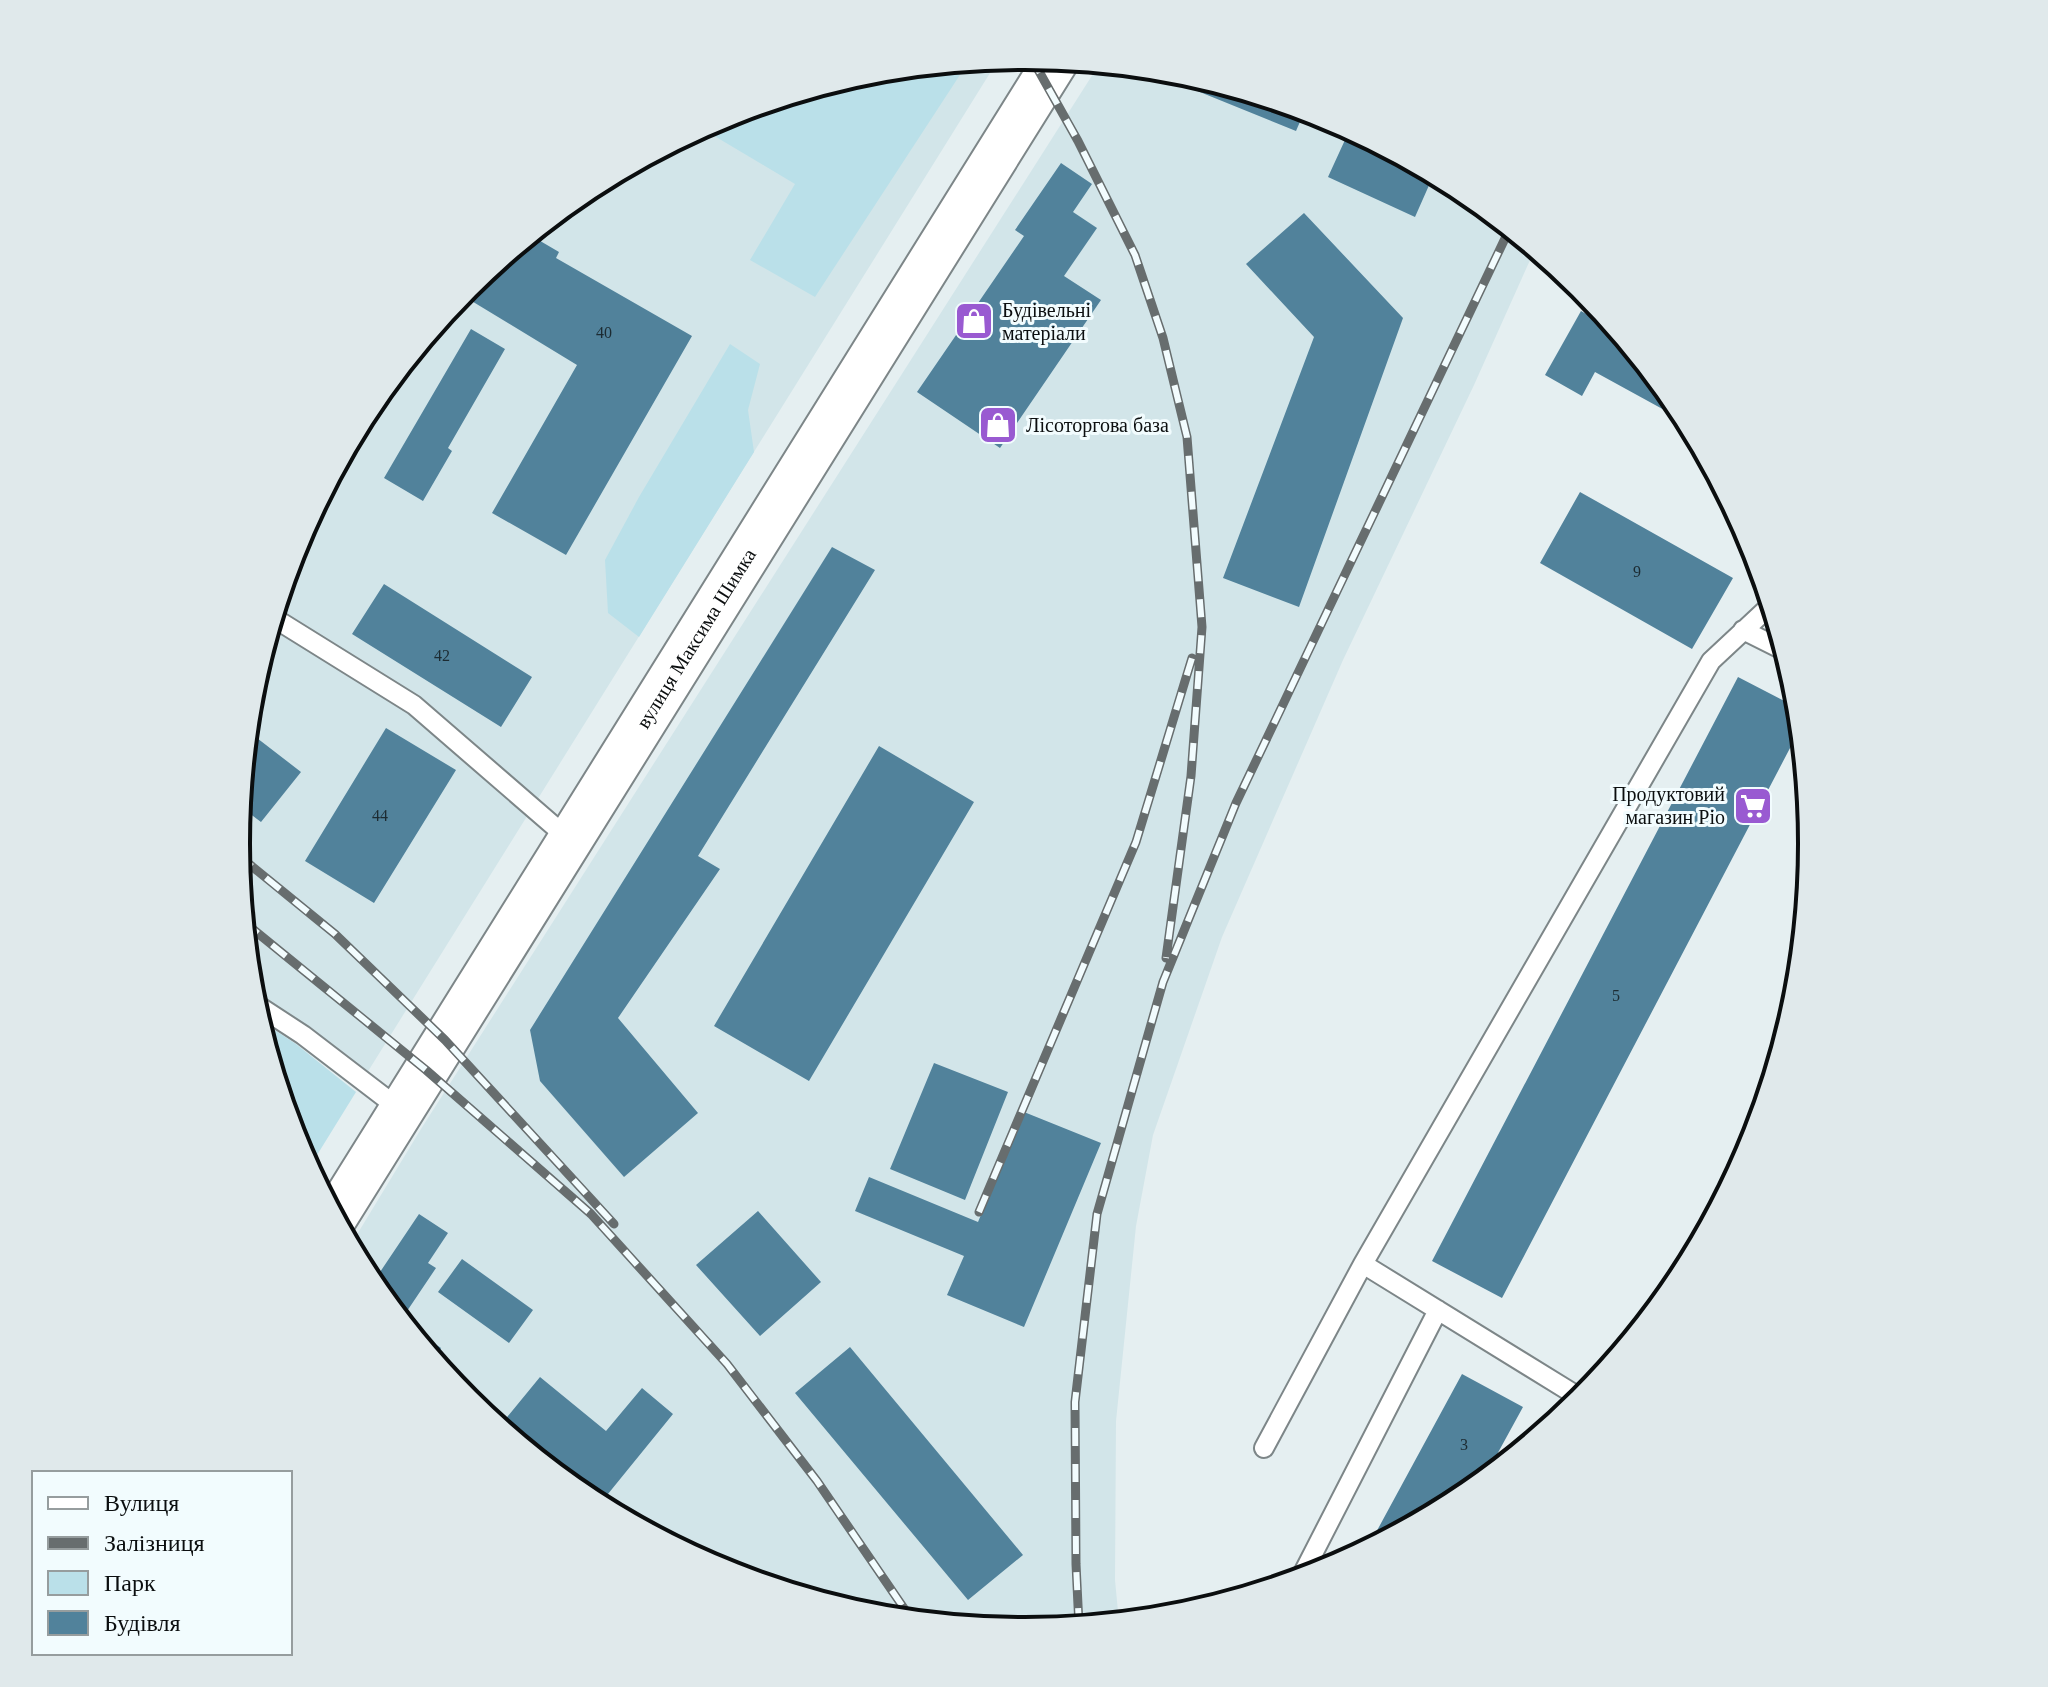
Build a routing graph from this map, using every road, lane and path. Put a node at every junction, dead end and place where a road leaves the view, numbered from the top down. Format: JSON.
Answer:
{"nodes":[{"id":1,"x":1050,"y":71,"type":"edge"},
{"id":2,"x":1762,"y":613,"type":"edge"},
{"id":3,"x":283,"y":624,"type":"edge"},
{"id":4,"x":1743,"y":630,"type":"junction"},
{"id":5,"x":1771,"y":644,"type":"edge"},
{"id":6,"x":570,"y":840,"type":"junction"},
{"id":7,"x":270,"y":1013,"type":"edge"},
{"id":8,"x":401,"y":1110,"type":"junction"},
{"id":9,"x":341,"y":1207,"type":"edge"},
{"id":10,"x":1363,"y":1264,"type":"junction"},
{"id":11,"x":1438,"y":1310,"type":"junction"},
{"id":12,"x":1570,"y":1391,"type":"edge"},
{"id":13,"x":1264,"y":1448,"type":"dead end"},
{"id":14,"x":1309,"y":1562,"type":"edge"}],
"edges":[{"from":1,"to":6,"type":"main road","name":"вулиця Максима Шимка"},
{"from":2,"to":4,"type":"lane"},
{"from":3,"to":6,"type":"lane"},
{"from":4,"to":5,"type":"lane"},
{"from":4,"to":10,"type":"lane"},
{"from":6,"to":8,"type":"main road","name":"вулиця Максима Шимка"},
{"from":7,"to":8,"type":"lane"},
{"from":8,"to":9,"type":"main road","name":"вулиця Максима Шимка"},
{"from":10,"to":11,"type":"lane"},
{"from":10,"to":13,"type":"lane"},
{"from":11,"to":12,"type":"lane"},
{"from":11,"to":14,"type":"lane"}]}
